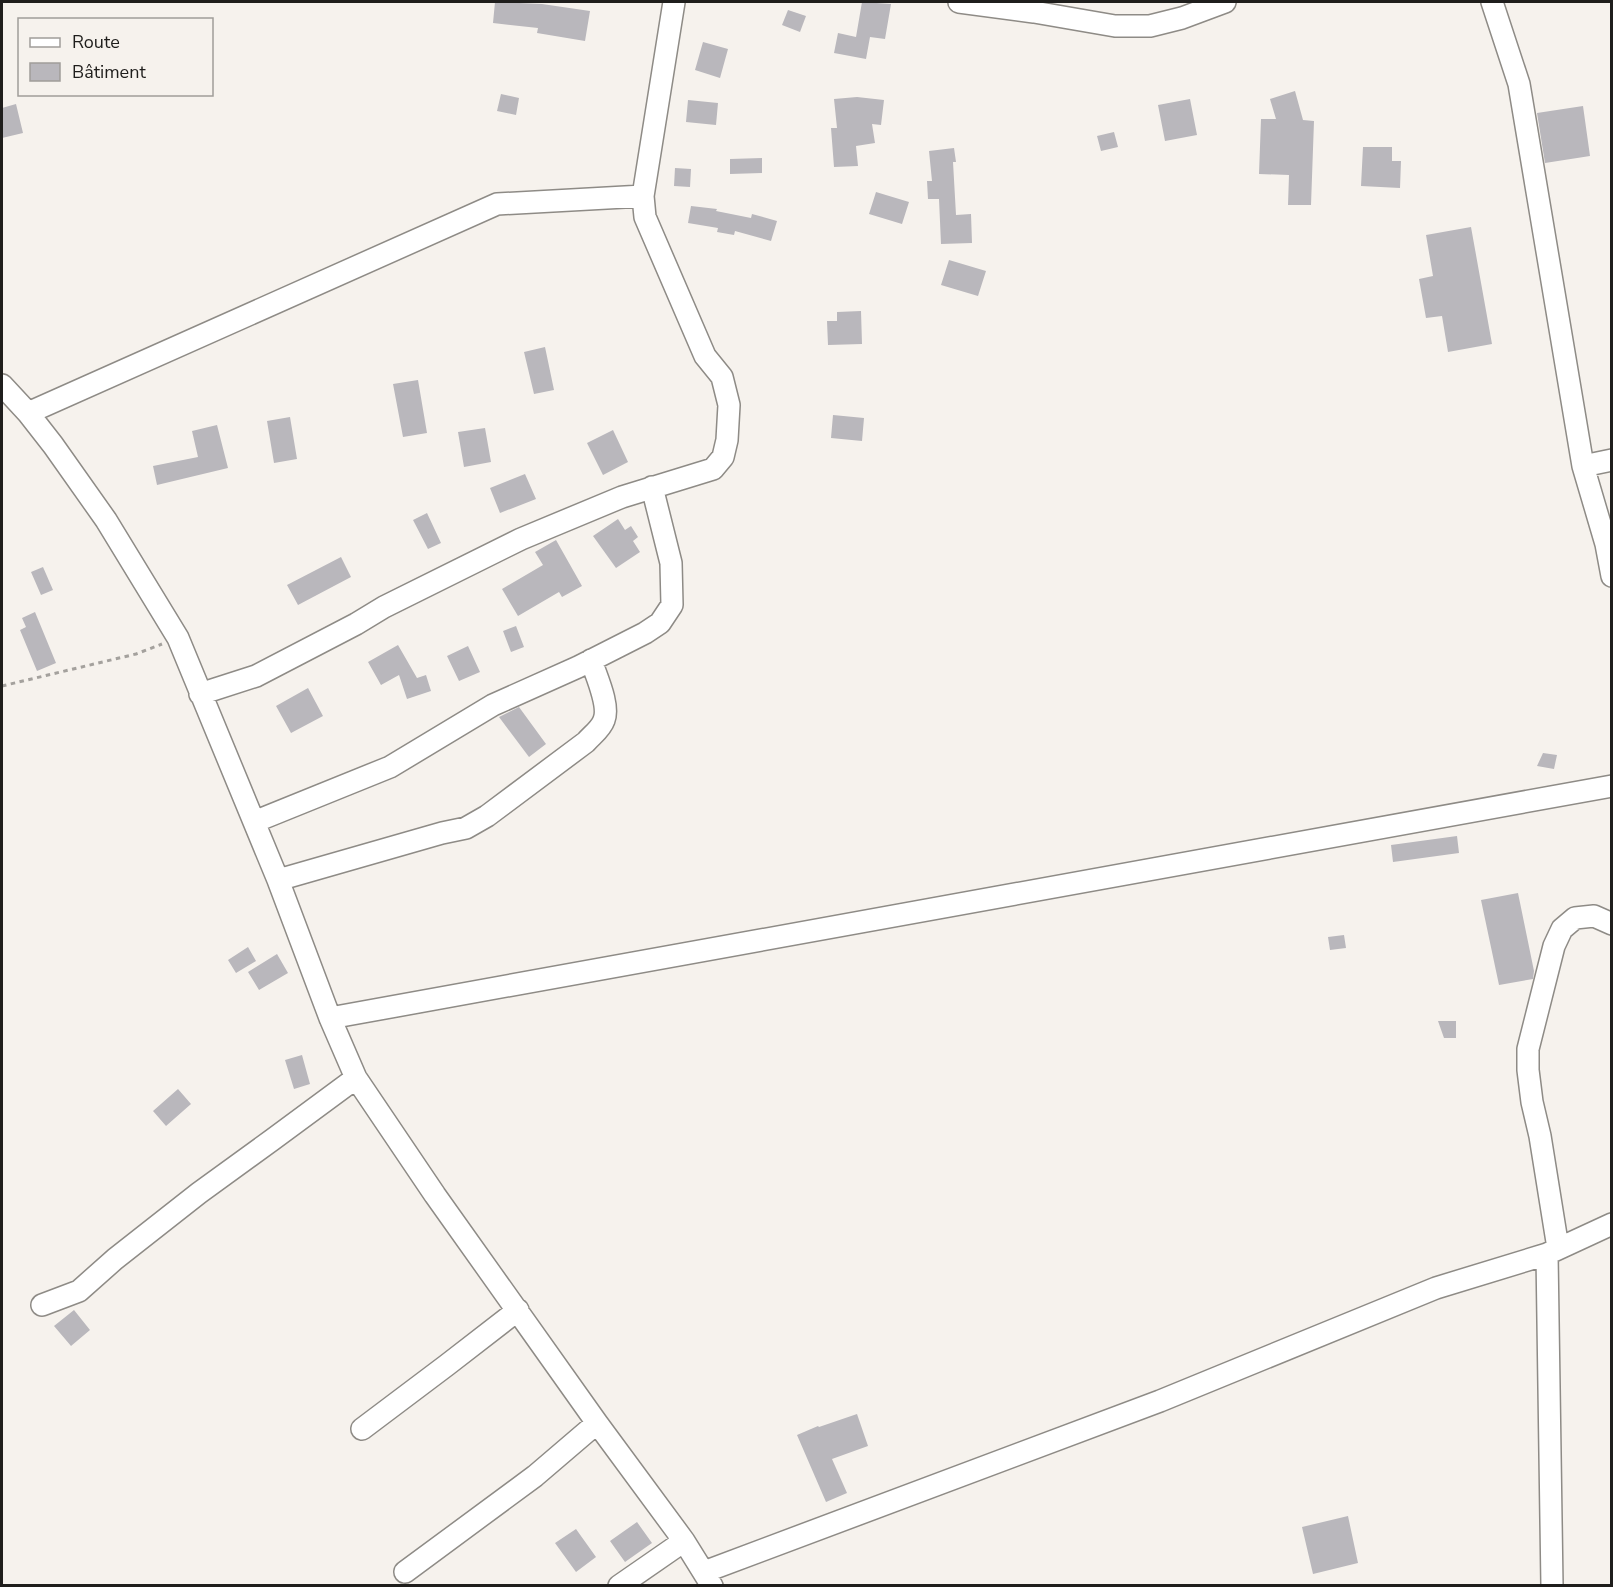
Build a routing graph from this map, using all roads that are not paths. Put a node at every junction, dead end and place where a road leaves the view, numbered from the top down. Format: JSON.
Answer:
{"nodes":[{"id":1,"x":675,"y":2,"type":"edge"},
{"id":2,"x":959,"y":2,"type":"edge"},
{"id":3,"x":1225,"y":2,"type":"edge"},
{"id":4,"x":1492,"y":2,"type":"edge"},
{"id":5,"x":644,"y":196,"type":"junction"},
{"id":6,"x":2,"y":385,"type":"edge"},
{"id":7,"x":28,"y":413,"type":"junction"},
{"id":8,"x":1611,"y":460,"type":"edge"},
{"id":9,"x":1583,"y":466,"type":"junction"},
{"id":10,"x":652,"y":487,"type":"junction"},
{"id":11,"x":1609,"y":548,"type":"edge"},
{"id":12,"x":1611,"y":576,"type":"edge"},
{"id":13,"x":591,"y":660,"type":"junction"},
{"id":14,"x":200,"y":694,"type":"junction"},
{"id":15,"x":1611,"y":786,"type":"edge"},
{"id":16,"x":254,"y":822,"type":"junction"},
{"id":17,"x":278,"y":880,"type":"junction"},
{"id":18,"x":1611,"y":924,"type":"edge"},
{"id":19,"x":330,"y":1018,"type":"junction"},
{"id":20,"x":356,"y":1078,"type":"junction"},
{"id":21,"x":1611,"y":1224,"type":"edge"},
{"id":22,"x":1552,"y":1251,"type":"junction"},
{"id":23,"x":42,"y":1305,"type":"dead end"},
{"id":24,"x":518,"y":1310,"type":"junction"},
{"id":25,"x":597,"y":1423,"type":"junction"},
{"id":26,"x":362,"y":1429,"type":"dead end"},
{"id":27,"x":684,"y":1541,"type":"junction"},
{"id":28,"x":405,"y":1572,"type":"dead end"},
{"id":29,"x":708,"y":1579,"type":"edge"},
{"id":30,"x":619,"y":1586,"type":"edge"},
{"id":31,"x":1552,"y":1586,"type":"edge"}],
"edges":[{"from":1,"to":5,"type":"street"},
{"from":2,"to":3,"type":"street"},
{"from":4,"to":9,"type":"street"},
{"from":5,"to":7,"type":"street"},
{"from":5,"to":10,"type":"street"},
{"from":6,"to":7,"type":"street"},
{"from":7,"to":14,"type":"street"},
{"from":8,"to":9,"type":"street"},
{"from":9,"to":11,"type":"street"},
{"from":10,"to":13,"type":"street"},
{"from":10,"to":14,"type":"street"},
{"from":11,"to":12,"type":"street"},
{"from":13,"to":16,"type":"street"},
{"from":13,"to":17,"type":"street"},
{"from":14,"to":16,"type":"street"},
{"from":15,"to":19,"type":"street"},
{"from":16,"to":17,"type":"street"},
{"from":17,"to":19,"type":"street"},
{"from":18,"to":22,"type":"street"},
{"from":19,"to":20,"type":"street"},
{"from":20,"to":23,"type":"street"},
{"from":20,"to":24,"type":"street"},
{"from":21,"to":22,"type":"street"},
{"from":22,"to":29,"type":"street"},
{"from":22,"to":31,"type":"street"},
{"from":24,"to":25,"type":"street"},
{"from":24,"to":26,"type":"street"},
{"from":25,"to":27,"type":"street"},
{"from":25,"to":28,"type":"street"},
{"from":27,"to":29,"type":"street"},
{"from":27,"to":30,"type":"street"}]}
